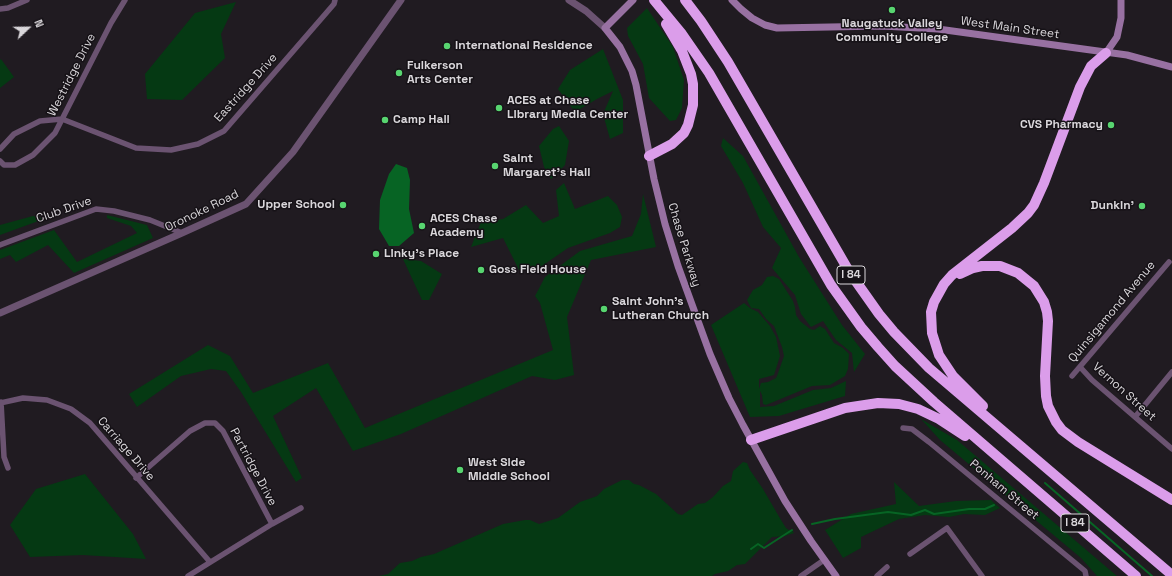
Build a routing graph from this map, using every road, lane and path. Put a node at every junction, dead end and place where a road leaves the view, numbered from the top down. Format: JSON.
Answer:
{"nodes":[{"id":1,"x":27,"y":0,"type":"edge"},
{"id":2,"x":125,"y":0,"type":"edge"},
{"id":3,"x":340,"y":0,"type":"edge"},
{"id":4,"x":401,"y":0,"type":"edge"},
{"id":5,"x":569,"y":0,"type":"edge"},
{"id":6,"x":633,"y":0,"type":"edge"},
{"id":7,"x":648,"y":0,"type":"edge"},
{"id":8,"x":654,"y":0,"type":"edge"},
{"id":9,"x":685,"y":0,"type":"edge"},
{"id":10,"x":732,"y":0,"type":"edge"},
{"id":11,"x":1121,"y":0,"type":"edge"},
{"id":12,"x":335,"y":2,"type":"edge"},
{"id":13,"x":0,"y":8,"type":"edge"},
{"id":14,"x":605,"y":28,"type":"junction"},
{"id":15,"x":1106,"y":53,"type":"junction"},
{"id":16,"x":1172,"y":67,"type":"edge"},
{"id":17,"x":62,"y":119,"type":"junction"},
{"id":18,"x":0,"y":149,"type":"edge"},
{"id":19,"x":649,"y":156,"type":"junction"},
{"id":20,"x":0,"y":161,"type":"edge"},
{"id":21,"x":182,"y":234,"type":"junction"},
{"id":22,"x":0,"y":245,"type":"edge"},
{"id":23,"x":1169,"y":262,"type":"dead end"},
{"id":24,"x":935,"y":299,"type":"junction"},
{"id":25,"x":0,"y":313,"type":"edge"},
{"id":26,"x":1081,"y":368,"type":"junction"},
{"id":27,"x":1172,"y":372,"type":"edge"},
{"id":28,"x":1072,"y":376,"type":"dead end"},
{"id":29,"x":1,"y":402,"type":"edge"},
{"id":30,"x":1135,"y":417,"type":"junction"},
{"id":31,"x":903,"y":428,"type":"dead end"},
{"id":32,"x":750,"y":440,"type":"junction"},
{"id":33,"x":1172,"y":449,"type":"edge"},
{"id":34,"x":8,"y":468,"type":"dead end"},
{"id":35,"x":1014,"y":470,"type":"junction"},
{"id":36,"x":136,"y":478,"type":"junction"},
{"id":37,"x":1082,"y":498,"type":"junction"},
{"id":38,"x":1172,"y":500,"type":"edge"},
{"id":39,"x":301,"y":508,"type":"dead end"},
{"id":40,"x":272,"y":524,"type":"junction"},
{"id":41,"x":910,"y":554,"type":"dead end"},
{"id":42,"x":824,"y":560,"type":"junction"},
{"id":43,"x":210,"y":562,"type":"junction"},
{"id":44,"x":887,"y":567,"type":"dead end"},
{"id":45,"x":1172,"y":574,"type":"edge"},
{"id":46,"x":188,"y":576,"type":"edge"},
{"id":47,"x":801,"y":576,"type":"edge"},
{"id":48,"x":836,"y":576,"type":"edge"},
{"id":49,"x":878,"y":576,"type":"edge"},
{"id":50,"x":982,"y":576,"type":"edge"},
{"id":51,"x":1086,"y":576,"type":"edge"},
{"id":52,"x":1136,"y":576,"type":"edge"}],
"edges":[{"from":1,"to":13,"type":"street"},
{"from":2,"to":17,"type":"street","name":"Westridge Drive"},
{"from":3,"to":12,"type":"street","name":"Eastridge Drive"},
{"from":4,"to":21,"type":"street","name":"Oronoke Road"},
{"from":5,"to":14,"type":"street"},
{"from":6,"to":14,"type":"main road"},
{"from":7,"to":19,"type":"highway"},
{"from":8,"to":35,"type":"highway","number":"I 84"},
{"from":9,"to":37,"type":"highway","number":"I 84"},
{"from":10,"to":15,"type":"main road","name":"West Main Street"},
{"from":11,"to":15,"type":"main road"},
{"from":12,"to":17,"type":"street","name":"Eastridge Drive"},
{"from":14,"to":19,"type":"main road","name":"Chase Parkway"},
{"from":15,"to":16,"type":"main road","name":"West Main Street"},
{"from":15,"to":24,"type":"highway"},
{"from":17,"to":18,"type":"street","name":"Eastridge Drive"},
{"from":17,"to":20,"type":"street","name":"Westridge Drive"},
{"from":19,"to":32,"type":"main road","name":"Chase Parkway"},
{"from":21,"to":22,"type":"street","name":"Club Drive"},
{"from":21,"to":25,"type":"street","name":"Oronoke Road"},
{"from":23,"to":26,"type":"street","name":"Quinsigamond Avenue"},
{"from":24,"to":37,"type":"highway"},
{"from":24,"to":38,"type":"highway"},
{"from":26,"to":28,"type":"street","name":"Quinsigamond Avenue"},
{"from":26,"to":30,"type":"street","name":"Vernon Street"},
{"from":27,"to":30,"type":"street"},
{"from":29,"to":34,"type":"street"},
{"from":29,"to":36,"type":"street","name":"Carriage Drive"},
{"from":30,"to":33,"type":"street","name":"Vernon Street"},
{"from":31,"to":51,"type":"street","name":"Ponham Street"},
{"from":32,"to":35,"type":"highway"},
{"from":32,"to":42,"type":"main road","name":"Chase Parkway"},
{"from":35,"to":52,"type":"highway","number":"I 84"},
{"from":36,"to":40,"type":"street","name":"Partridge Drive"},
{"from":36,"to":43,"type":"street","name":"Carriage Drive"},
{"from":37,"to":45,"type":"highway","number":"I 84"},
{"from":39,"to":40,"type":"street"},
{"from":40,"to":43,"type":"street"},
{"from":41,"to":50,"type":"street"},
{"from":42,"to":47,"type":"street"},
{"from":42,"to":48,"type":"main road","name":"Chase Parkway"},
{"from":43,"to":46,"type":"street"},
{"from":44,"to":49,"type":"street"}]}
